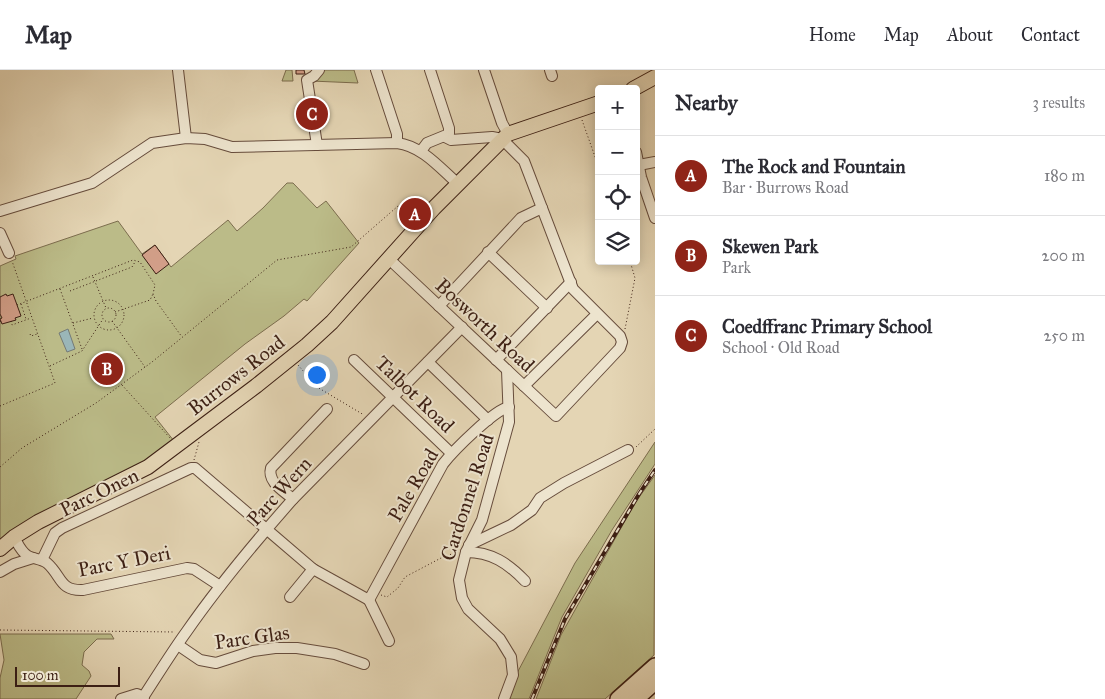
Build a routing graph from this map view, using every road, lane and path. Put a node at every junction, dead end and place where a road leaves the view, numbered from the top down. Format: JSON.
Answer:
{"nodes":[{"id":1,"x":178,"y":70,"type":"edge"},
{"id":2,"x":319,"y":70,"type":"edge"},
{"id":3,"x":376,"y":70,"type":"edge"},
{"id":4,"x":430,"y":70,"type":"edge"},
{"id":5,"x":484,"y":70,"type":"edge"},
{"id":6,"x":655,"y":77,"type":"edge"},
{"id":7,"x":640,"y":85,"type":"edge"},
{"id":8,"x":595,"y":104,"type":"edge"},
{"id":9,"x":578,"y":110,"type":"junction"},
{"id":10,"x":445,"y":137,"type":"junction"},
{"id":11,"x":505,"y":137,"type":"junction"},
{"id":12,"x":186,"y":138,"type":"junction"},
{"id":13,"x":397,"y":143,"type":"junction"},
{"id":14,"x":317,"y":145,"type":"junction"},
{"id":15,"x":421,"y":151,"type":"junction"},
{"id":16,"x":595,"y":157,"type":"edge"},
{"id":17,"x":655,"y":162,"type":"edge"},
{"id":18,"x":640,"y":165,"type":"edge"},
{"id":19,"x":640,"y":168,"type":"edge"},
{"id":20,"x":458,"y":184,"type":"junction"},
{"id":21,"x":434,"y":208,"type":"junction"},
{"id":22,"x":542,"y":208,"type":"junction"},
{"id":23,"x":0,"y":211,"type":"edge"},
{"id":24,"x":655,"y":218,"type":"edge"},
{"id":25,"x":0,"y":232,"type":"edge"},
{"id":26,"x":488,"y":252,"type":"junction"},
{"id":27,"x":9,"y":253,"type":"joint"},
{"id":28,"x":389,"y":259,"type":"junction"},
{"id":29,"x":135,"y":261,"type":"junction"},
{"id":30,"x":631,"y":265,"type":"edge"},
{"id":31,"x":92,"y":276,"type":"junction"},
{"id":32,"x":94,"y":281,"type":"junction"},
{"id":33,"x":571,"y":282,"type":"junction"},
{"id":34,"x":60,"y":288,"type":"junction"},
{"id":35,"x":70,"y":291,"type":"dead end"},
{"id":36,"x":153,"y":294,"type":"junction"},
{"id":37,"x":26,"y":301,"type":"junction"},
{"id":38,"x":103,"y":302,"type":"junction"},
{"id":39,"x":21,"y":303,"type":"junction"},
{"id":40,"x":17,"y":305,"type":"dead end"},
{"id":41,"x":439,"y":306,"type":"junction"},
{"id":42,"x":547,"y":308,"type":"junction"},
{"id":43,"x":106,"y":309,"type":"junction"},
{"id":44,"x":123,"y":310,"type":"junction"},
{"id":45,"x":115,"y":312,"type":"junction"},
{"id":46,"x":597,"y":314,"type":"junction"},
{"id":47,"x":32,"y":318,"type":"junction"},
{"id":48,"x":94,"y":318,"type":"junction"},
{"id":49,"x":103,"y":319,"type":"junction"},
{"id":50,"x":26,"y":320,"type":"junction"},
{"id":51,"x":112,"y":321,"type":"junction"},
{"id":52,"x":11,"y":322,"type":"dead end"},
{"id":53,"x":22,"y":322,"type":"junction"},
{"id":54,"x":73,"y":323,"type":"junction"},
{"id":55,"x":24,"y":326,"type":"dead end"},
{"id":56,"x":98,"y":326,"type":"junction"},
{"id":57,"x":462,"y":327,"type":"junction"},
{"id":58,"x":117,"y":328,"type":"junction"},
{"id":59,"x":30,"y":334,"type":"dead end"},
{"id":60,"x":38,"y":334,"type":"junction"},
{"id":61,"x":183,"y":338,"type":"junction"},
{"id":62,"x":622,"y":342,"type":"junction"},
{"id":63,"x":82,"y":350,"type":"junction"},
{"id":64,"x":292,"y":357,"type":"junction"},
{"id":65,"x":354,"y":360,"type":"dead end"},
{"id":66,"x":496,"y":360,"type":"junction"},
{"id":67,"x":428,"y":362,"type":"junction"},
{"id":68,"x":49,"y":366,"type":"junction"},
{"id":69,"x":146,"y":367,"type":"junction"},
{"id":70,"x":507,"y":370,"type":"junction"},
{"id":71,"x":122,"y":384,"type":"junction"},
{"id":72,"x":524,"y":386,"type":"junction"},
{"id":73,"x":392,"y":397,"type":"junction"},
{"id":74,"x":0,"y":406,"type":"edge"},
{"id":75,"x":509,"y":407,"type":"junction"},
{"id":76,"x":327,"y":409,"type":"dead end"},
{"id":77,"x":371,"y":419,"type":"junction"},
{"id":78,"x":488,"y":420,"type":"junction"},
{"id":79,"x":204,"y":426,"type":"junction"},
{"id":80,"x":655,"y":429,"type":"edge"},
{"id":81,"x":177,"y":446,"type":"junction"},
{"id":82,"x":628,"y":450,"type":"joint"},
{"id":83,"x":451,"y":453,"type":"junction"},
{"id":84,"x":0,"y":467,"type":"edge"},
{"id":85,"x":195,"y":468,"type":"junction"},
{"id":86,"x":293,"y":499,"type":"junction"},
{"id":87,"x":266,"y":529,"type":"junction"},
{"id":88,"x":14,"y":537,"type":"junction"},
{"id":89,"x":0,"y":549,"type":"edge"},
{"id":90,"x":467,"y":549,"type":"junction"},
{"id":91,"x":38,"y":559,"type":"junction"},
{"id":92,"x":313,"y":569,"type":"junction"},
{"id":93,"x":0,"y":572,"type":"edge"},
{"id":94,"x":525,"y":582,"type":"dead end"},
{"id":95,"x":220,"y":586,"type":"junction"},
{"id":96,"x":371,"y":596,"type":"junction"},
{"id":97,"x":290,"y":597,"type":"dead end"},
{"id":98,"x":0,"y":630,"type":"edge"},
{"id":99,"x":186,"y":632,"type":"junction"},
{"id":100,"x":389,"y":640,"type":"dead end"},
{"id":101,"x":178,"y":645,"type":"junction"},
{"id":102,"x":364,"y":664,"type":"dead end"},
{"id":103,"x":654,"y":675,"type":"edge"},
{"id":104,"x":143,"y":698,"type":"edge"},
{"id":105,"x":121,"y":699,"type":"edge"},
{"id":106,"x":504,"y":699,"type":"edge"},
{"id":107,"x":618,"y":699,"type":"edge"},
{"id":108,"x":636,"y":699,"type":"edge"}],
"edges":[{"from":1,"to":12,"type":"street"},
{"from":2,"to":14,"type":"street"},
{"from":3,"to":13,"type":"street"},
{"from":4,"to":10,"type":"street"},
{"from":5,"to":11,"type":"street"},
{"from":6,"to":7,"type":"main road"},
{"from":8,"to":9,"type":"main road"},
{"from":9,"to":11,"type":"main road"},
{"from":9,"to":16,"type":"path"},
{"from":10,"to":11,"type":"street"},
{"from":10,"to":15,"type":"street"},
{"from":11,"to":20,"type":"main road","name":"Burrows Road"},
{"from":11,"to":22,"type":"street"},
{"from":12,"to":14,"type":"street"},
{"from":12,"to":23,"type":"street"},
{"from":13,"to":14,"type":"street"},
{"from":13,"to":15,"type":"street"},
{"from":15,"to":20,"type":"street"},
{"from":17,"to":18,"type":"street"},
{"from":19,"to":24,"type":"street"},
{"from":20,"to":21,"type":"main road","name":"Burrows Road"},
{"from":21,"to":28,"type":"main road","name":"Burrows Road"},
{"from":21,"to":61,"type":"path"},
{"from":22,"to":26,"type":"street"},
{"from":22,"to":33,"type":"street"},
{"from":25,"to":27,"type":"street"},
{"from":26,"to":41,"type":"street"},
{"from":26,"to":42,"type":"street"},
{"from":27,"to":37,"type":"path"},
{"from":28,"to":41,"type":"street","name":"Bosworth Road"},
{"from":28,"to":64,"type":"main road","name":"Burrows Road"},
{"from":29,"to":31,"type":"path"},
{"from":29,"to":32,"type":"path"},
{"from":29,"to":36,"type":"path"},
{"from":30,"to":62,"type":"path"},
{"from":31,"to":32,"type":"path"},
{"from":31,"to":34,"type":"path"},
{"from":32,"to":35,"type":"path"},
{"from":32,"to":38,"type":"path"},
{"from":33,"to":42,"type":"street"},
{"from":33,"to":46,"type":"street"},
{"from":34,"to":37,"type":"path"},
{"from":34,"to":54,"type":"path"},
{"from":36,"to":44,"type":"path"},
{"from":36,"to":61,"type":"path"},
{"from":37,"to":39,"type":"path"},
{"from":37,"to":47,"type":"path"},
{"from":38,"to":43,"type":"path"},
{"from":38,"to":44,"type":"path"},
{"from":38,"to":48,"type":"path"},
{"from":39,"to":40,"type":"path"},
{"from":39,"to":50,"type":"path"},
{"from":41,"to":57,"type":"street","name":"Bosworth Road"},
{"from":42,"to":66,"type":"street"},
{"from":43,"to":45,"type":"path"},
{"from":43,"to":49,"type":"path"},
{"from":44,"to":45,"type":"path"},
{"from":44,"to":58,"type":"path"},
{"from":45,"to":51,"type":"path"},
{"from":46,"to":62,"type":"street"},
{"from":46,"to":72,"type":"street"},
{"from":47,"to":50,"type":"path"},
{"from":47,"to":60,"type":"path"},
{"from":48,"to":54,"type":"path"},
{"from":48,"to":56,"type":"path"},
{"from":49,"to":51,"type":"path"},
{"from":49,"to":56,"type":"path"},
{"from":50,"to":53,"type":"path"},
{"from":51,"to":58,"type":"path"},
{"from":52,"to":53,"type":"path"},
{"from":53,"to":55,"type":"path"},
{"from":54,"to":63,"type":"path"},
{"from":56,"to":58,"type":"path"},
{"from":56,"to":63,"type":"path"},
{"from":57,"to":66,"type":"street","name":"Bosworth Road"},
{"from":57,"to":67,"type":"street","name":"Parc Wern"},
{"from":58,"to":69,"type":"path"},
{"from":59,"to":60,"type":"path"},
{"from":60,"to":68,"type":"path"},
{"from":61,"to":69,"type":"path"},
{"from":62,"to":72,"type":"street","name":"Bosworth Road"},
{"from":63,"to":68,"type":"path"},
{"from":64,"to":77,"type":"path"},
{"from":64,"to":79,"type":"main road","name":"Burrows Road"},
{"from":65,"to":73,"type":"street","name":"Talbot Road"},
{"from":66,"to":70,"type":"street","name":"Bosworth Road"},
{"from":67,"to":73,"type":"street","name":"Parc Wern"},
{"from":67,"to":78,"type":"street"},
{"from":68,"to":74,"type":"path"},
{"from":69,"to":71,"type":"path"},
{"from":70,"to":72,"type":"street","name":"Bosworth Road"},
{"from":70,"to":75,"type":"street","name":"Cardonnel Road"},
{"from":71,"to":81,"type":"path"},
{"from":71,"to":84,"type":"path"},
{"from":73,"to":77,"type":"street","name":"Parc Wern"},
{"from":73,"to":83,"type":"street","name":"Talbot Road"},
{"from":75,"to":78,"type":"street","name":"Pale Road"},
{"from":75,"to":90,"type":"street","name":"Cardonnel Road"},
{"from":76,"to":86,"type":"street"},
{"from":77,"to":86,"type":"street","name":"Parc Wern"},
{"from":78,"to":83,"type":"street","name":"Pale Road"},
{"from":79,"to":81,"type":"main road","name":"Burrows Road"},
{"from":79,"to":85,"type":"path"},
{"from":80,"to":82,"type":"path"},
{"from":81,"to":88,"type":"main road","name":"Burrows Road"},
{"from":82,"to":90,"type":"street"},
{"from":83,"to":96,"type":"street","name":"Pale Road"},
{"from":85,"to":87,"type":"street"},
{"from":85,"to":91,"type":"street","name":"Parc Onen"},
{"from":86,"to":87,"type":"street","name":"Parc Wern"},
{"from":87,"to":92,"type":"street"},
{"from":87,"to":95,"type":"street","name":"Parc Wern"},
{"from":88,"to":89,"type":"main road","name":"Burrows Road"},
{"from":88,"to":91,"type":"street"},
{"from":90,"to":94,"type":"street"},
{"from":90,"to":96,"type":"path"},
{"from":90,"to":106,"type":"street","name":"Cardonnel Road"},
{"from":91,"to":93,"type":"street"},
{"from":91,"to":95,"type":"street","name":"Parc Y Deri"},
{"from":92,"to":96,"type":"street"},
{"from":92,"to":97,"type":"street"},
{"from":95,"to":99,"type":"street","name":"Parc Wern"},
{"from":96,"to":100,"type":"street"},
{"from":98,"to":99,"type":"path"},
{"from":99,"to":101,"type":"street","name":"Parc Wern"},
{"from":101,"to":102,"type":"street","name":"Parc Glas"},
{"from":101,"to":104,"type":"street","name":"Parc Wern"},
{"from":103,"to":107,"type":"highway"},
{"from":103,"to":108,"type":"highway"},
{"from":104,"to":105,"type":"street","name":"Parc Wern"}]}
